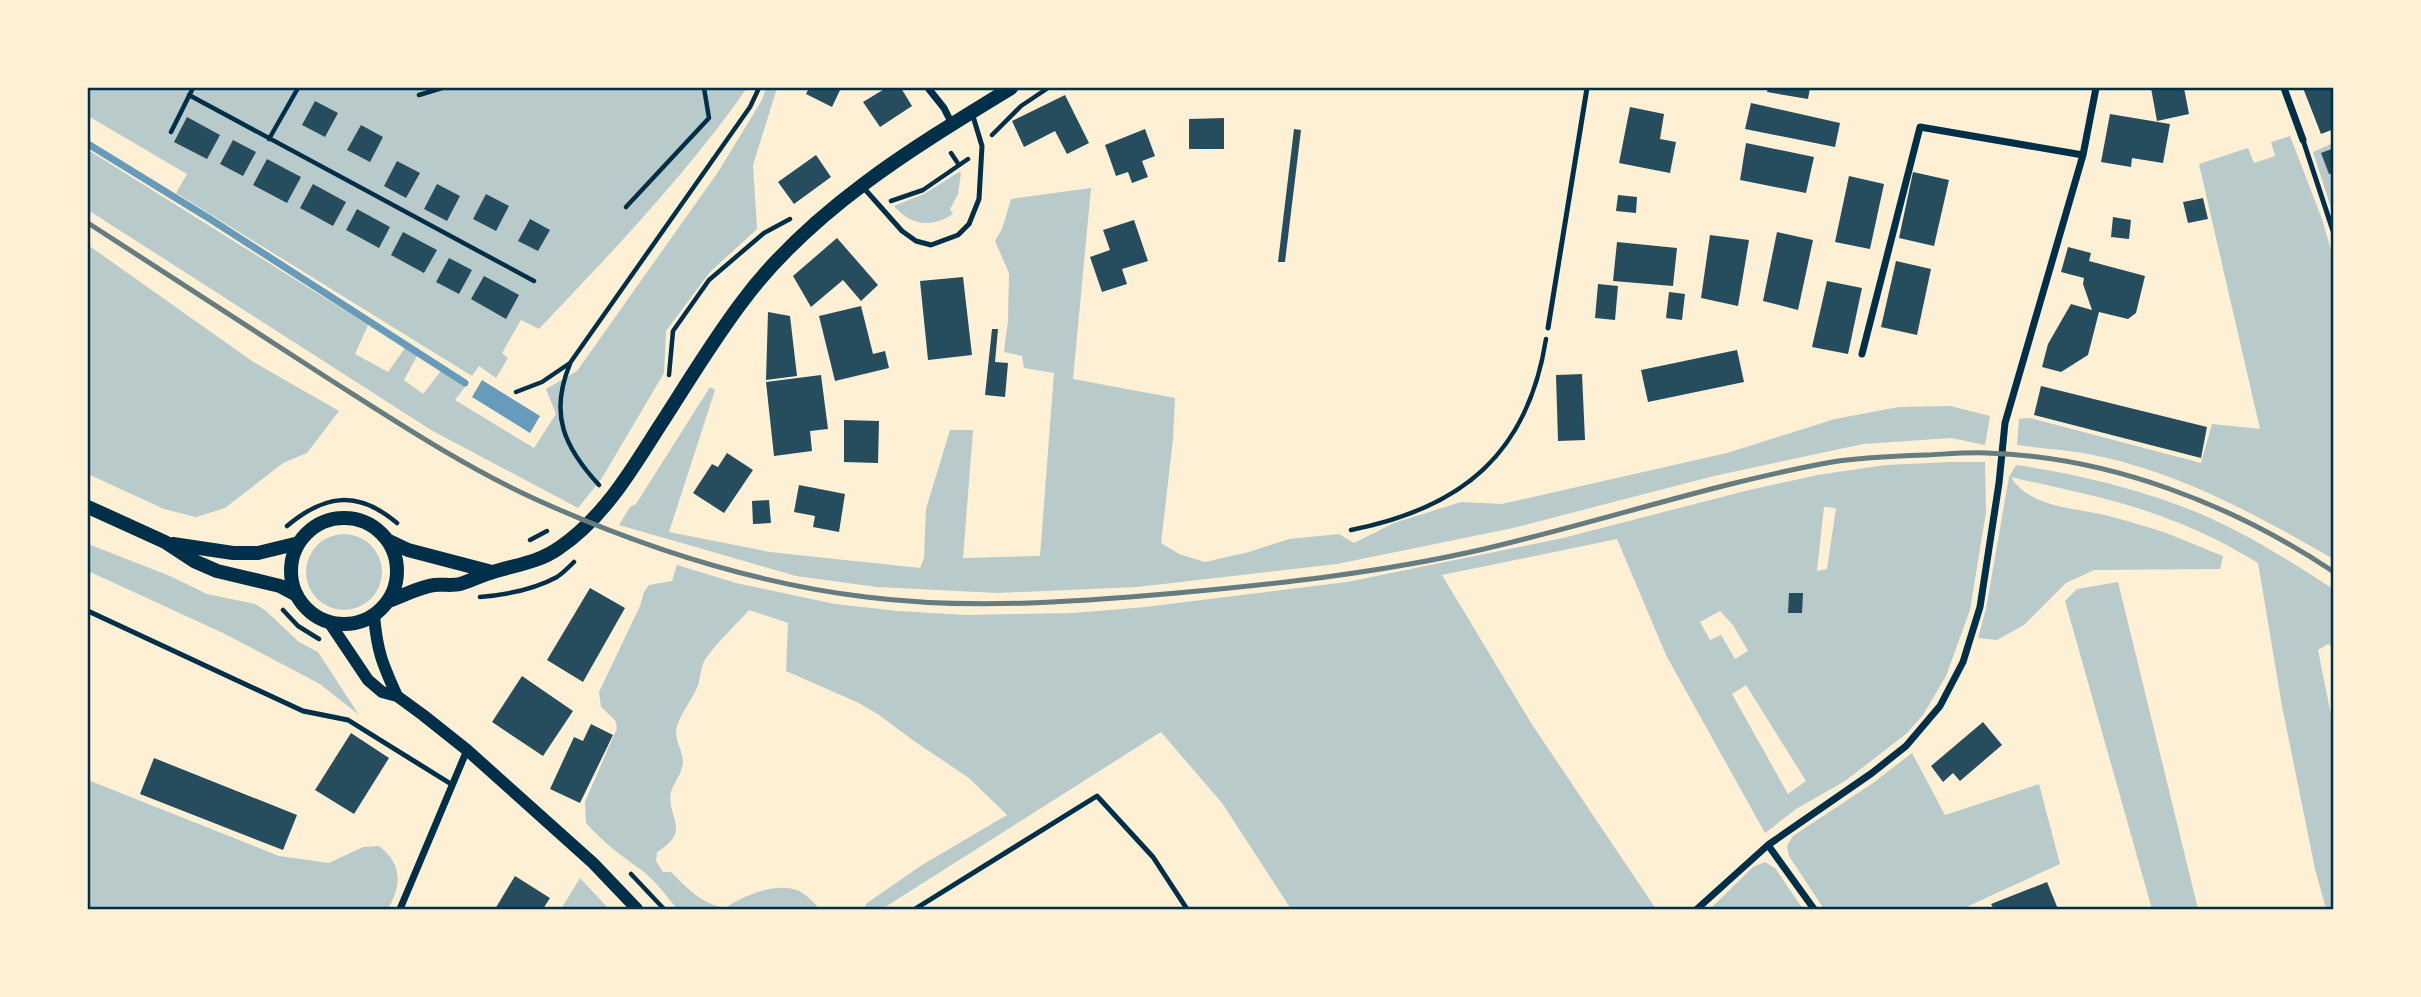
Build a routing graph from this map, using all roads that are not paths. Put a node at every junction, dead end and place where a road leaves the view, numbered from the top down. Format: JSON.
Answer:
{"nodes":[{"id":1,"x":928,"y":88,"type":"edge"},
{"id":2,"x":1011,"y":88,"type":"edge"},
{"id":3,"x":1587,"y":88,"type":"edge"},
{"id":4,"x":2096,"y":88,"type":"edge"},
{"id":5,"x":2284,"y":88,"type":"edge"},
{"id":6,"x":972,"y":111,"type":"junction"},
{"id":7,"x":952,"y":125,"type":"junction"},
{"id":8,"x":2303,"y":140,"type":"joint"},
{"id":9,"x":2083,"y":155,"type":"junction"},
{"id":10,"x":862,"y":186,"type":"junction"},
{"id":11,"x":2333,"y":234,"type":"edge"},
{"id":12,"x":1548,"y":328,"type":"road end"},
{"id":13,"x":1862,"y":354,"type":"dead end"},
{"id":14,"x":88,"y":507,"type":"edge"},
{"id":15,"x":387,"y":540,"type":"junction"},
{"id":16,"x":165,"y":542,"type":"junction"},
{"id":17,"x":299,"y":543,"type":"junction"},
{"id":18,"x":492,"y":572,"type":"junction"},
{"id":19,"x":297,"y":595,"type":"junction"},
{"id":20,"x":388,"y":601,"type":"junction"},
{"id":21,"x":88,"y":611,"type":"edge"},
{"id":22,"x":374,"y":615,"type":"junction"},
{"id":23,"x":329,"y":622,"type":"junction"},
{"id":24,"x":397,"y":696,"type":"junction"},
{"id":25,"x":467,"y":750,"type":"junction"},
{"id":26,"x":451,"y":784,"type":"junction"},
{"id":27,"x":1768,"y":845,"type":"junction"},
{"id":28,"x":400,"y":909,"type":"edge"},
{"id":29,"x":636,"y":909,"type":"edge"},
{"id":30,"x":918,"y":909,"type":"edge"},
{"id":31,"x":1187,"y":909,"type":"edge"},
{"id":32,"x":1697,"y":909,"type":"edge"},
{"id":33,"x":1814,"y":909,"type":"edge"}],
"edges":[{"from":1,"to":7,"type":"street"},
{"from":2,"to":6,"type":"main road"},
{"from":3,"to":12,"type":"lane"},
{"from":4,"to":9,"type":"street"},
{"from":5,"to":8,"type":"street"},
{"from":6,"to":7,"type":"main road"},
{"from":6,"to":10,"type":"lane"},
{"from":7,"to":10,"type":"main road"},
{"from":8,"to":11,"type":"lane"},
{"from":9,"to":13,"type":"street"},
{"from":9,"to":27,"type":"street"},
{"from":10,"to":18,"type":"main road"},
{"from":14,"to":16,"type":"main road"},
{"from":15,"to":17,"type":"main road"},
{"from":15,"to":18,"type":"main road"},
{"from":15,"to":20,"type":"main road"},
{"from":16,"to":17,"type":"main road"},
{"from":16,"to":19,"type":"main road"},
{"from":17,"to":19,"type":"main road"},
{"from":18,"to":20,"type":"main road"},
{"from":19,"to":23,"type":"main road"},
{"from":20,"to":22,"type":"main road"},
{"from":21,"to":26,"type":"lane"},
{"from":22,"to":23,"type":"main road"},
{"from":22,"to":24,"type":"street"},
{"from":23,"to":24,"type":"street"},
{"from":24,"to":25,"type":"street"},
{"from":25,"to":26,"type":"street"},
{"from":25,"to":29,"type":"street"},
{"from":26,"to":28,"type":"street"},
{"from":27,"to":32,"type":"street"},
{"from":27,"to":33,"type":"street"},
{"from":30,"to":31,"type":"lane"}]}
